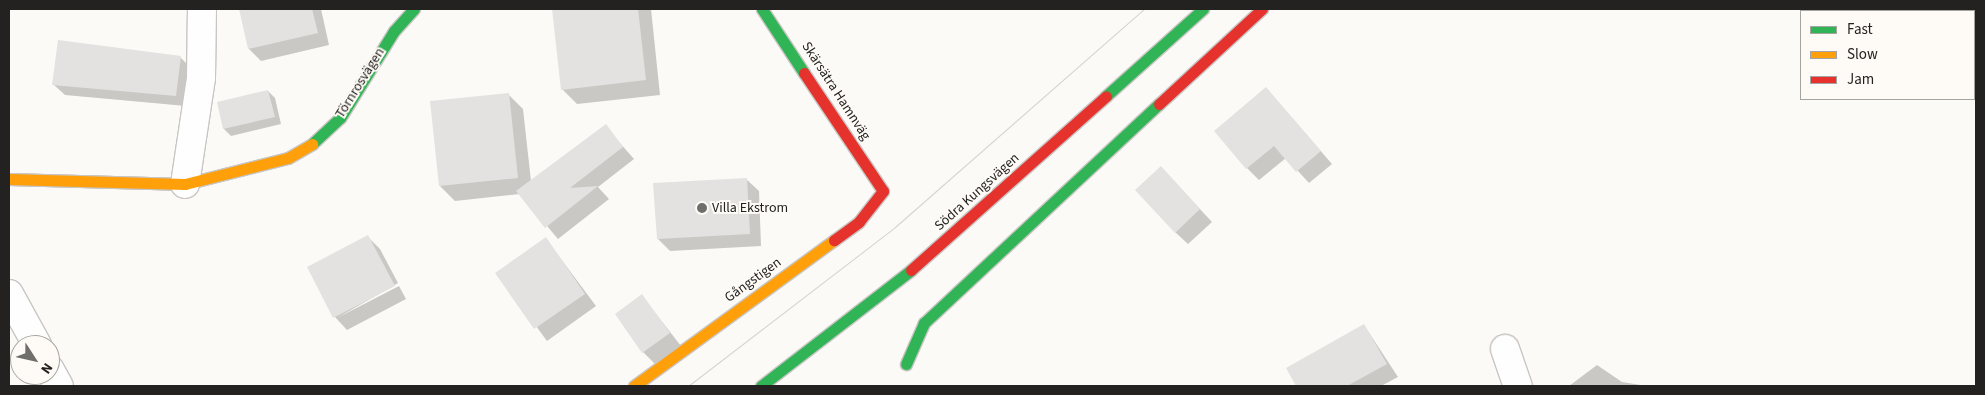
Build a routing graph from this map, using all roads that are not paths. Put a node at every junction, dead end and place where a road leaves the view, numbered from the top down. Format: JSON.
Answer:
{"nodes":[{"id":1,"x":202,"y":9,"type":"edge"},
{"id":2,"x":414,"y":9,"type":"edge"},
{"id":3,"x":762,"y":9,"type":"edge"},
{"id":4,"x":1203,"y":9,"type":"edge"},
{"id":5,"x":1262,"y":9,"type":"edge"},
{"id":6,"x":9,"y":179,"type":"edge"},
{"id":7,"x":186,"y":184,"type":"junction"},
{"id":8,"x":883,"y":191,"type":"joint"},
{"id":9,"x":9,"y":294,"type":"edge"},
{"id":10,"x":32,"y":335,"type":"edge"},
{"id":11,"x":1505,"y":349,"type":"dead end"},
{"id":12,"x":906,"y":364,"type":"dead end"},
{"id":13,"x":634,"y":386,"type":"edge"},
{"id":14,"x":761,"y":386,"type":"edge"},
{"id":15,"x":1518,"y":386,"type":"edge"}],
"edges":[{"from":1,"to":7,"type":"street"},
{"from":2,"to":7,"type":"street","name":"Törnrosvägen"},
{"from":3,"to":8,"type":"street","name":"Skärsätra Hamnväg"},
{"from":4,"to":14,"type":"street","name":"Södra Kungsvägen"},
{"from":5,"to":12,"type":"street"},
{"from":6,"to":7,"type":"street","name":"Törnrosvägen"},
{"from":8,"to":13,"type":"street","name":"Gångstigen"},
{"from":9,"to":10,"type":"street"},
{"from":11,"to":15,"type":"street"}]}
